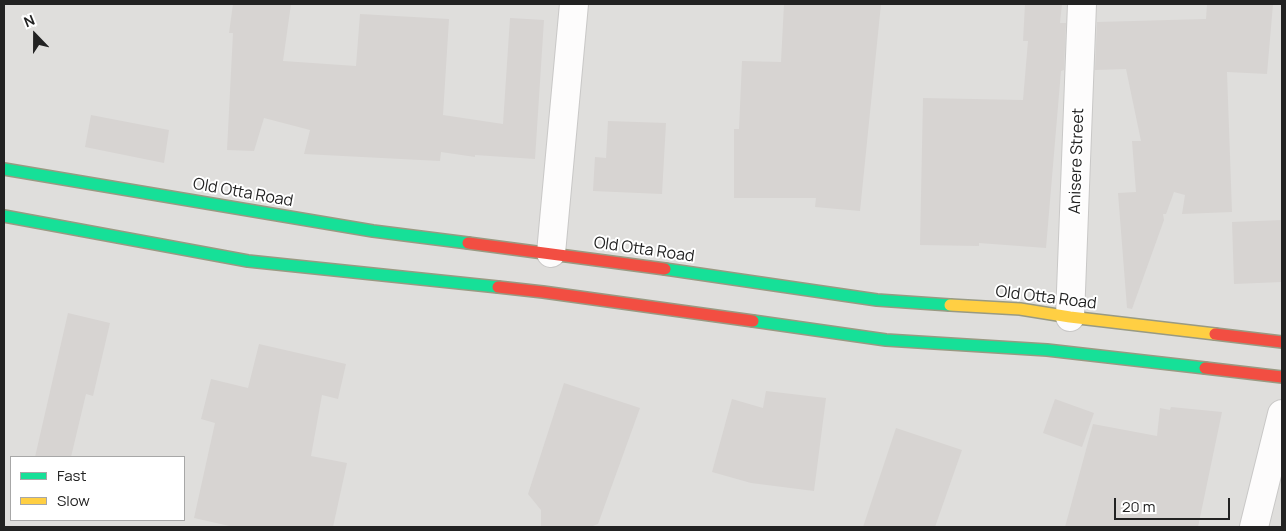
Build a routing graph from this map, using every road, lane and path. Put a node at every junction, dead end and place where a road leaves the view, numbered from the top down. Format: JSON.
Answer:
{"nodes":[{"id":1,"x":574,"y":4,"type":"edge"},
{"id":2,"x":1082,"y":4,"type":"edge"},
{"id":3,"x":4,"y":169,"type":"edge"},
{"id":4,"x":4,"y":216,"type":"edge"},
{"id":5,"x":551,"y":253,"type":"junction"},
{"id":6,"x":1070,"y":318,"type":"junction"},
{"id":7,"x":1282,"y":342,"type":"edge"},
{"id":8,"x":1282,"y":377,"type":"edge"},
{"id":9,"x":1282,"y":414,"type":"edge"},
{"id":10,"x":1254,"y":527,"type":"edge"}],
"edges":[{"from":1,"to":5,"type":"street"},
{"from":2,"to":6,"type":"street","name":"Anisere Street"},
{"from":3,"to":5,"type":"street","name":"Old Otta Road"},
{"from":4,"to":8,"type":"street"},
{"from":5,"to":6,"type":"street","name":"Old Otta Road"},
{"from":6,"to":7,"type":"street","name":"Old Otta Road"},
{"from":9,"to":10,"type":"street"}]}
